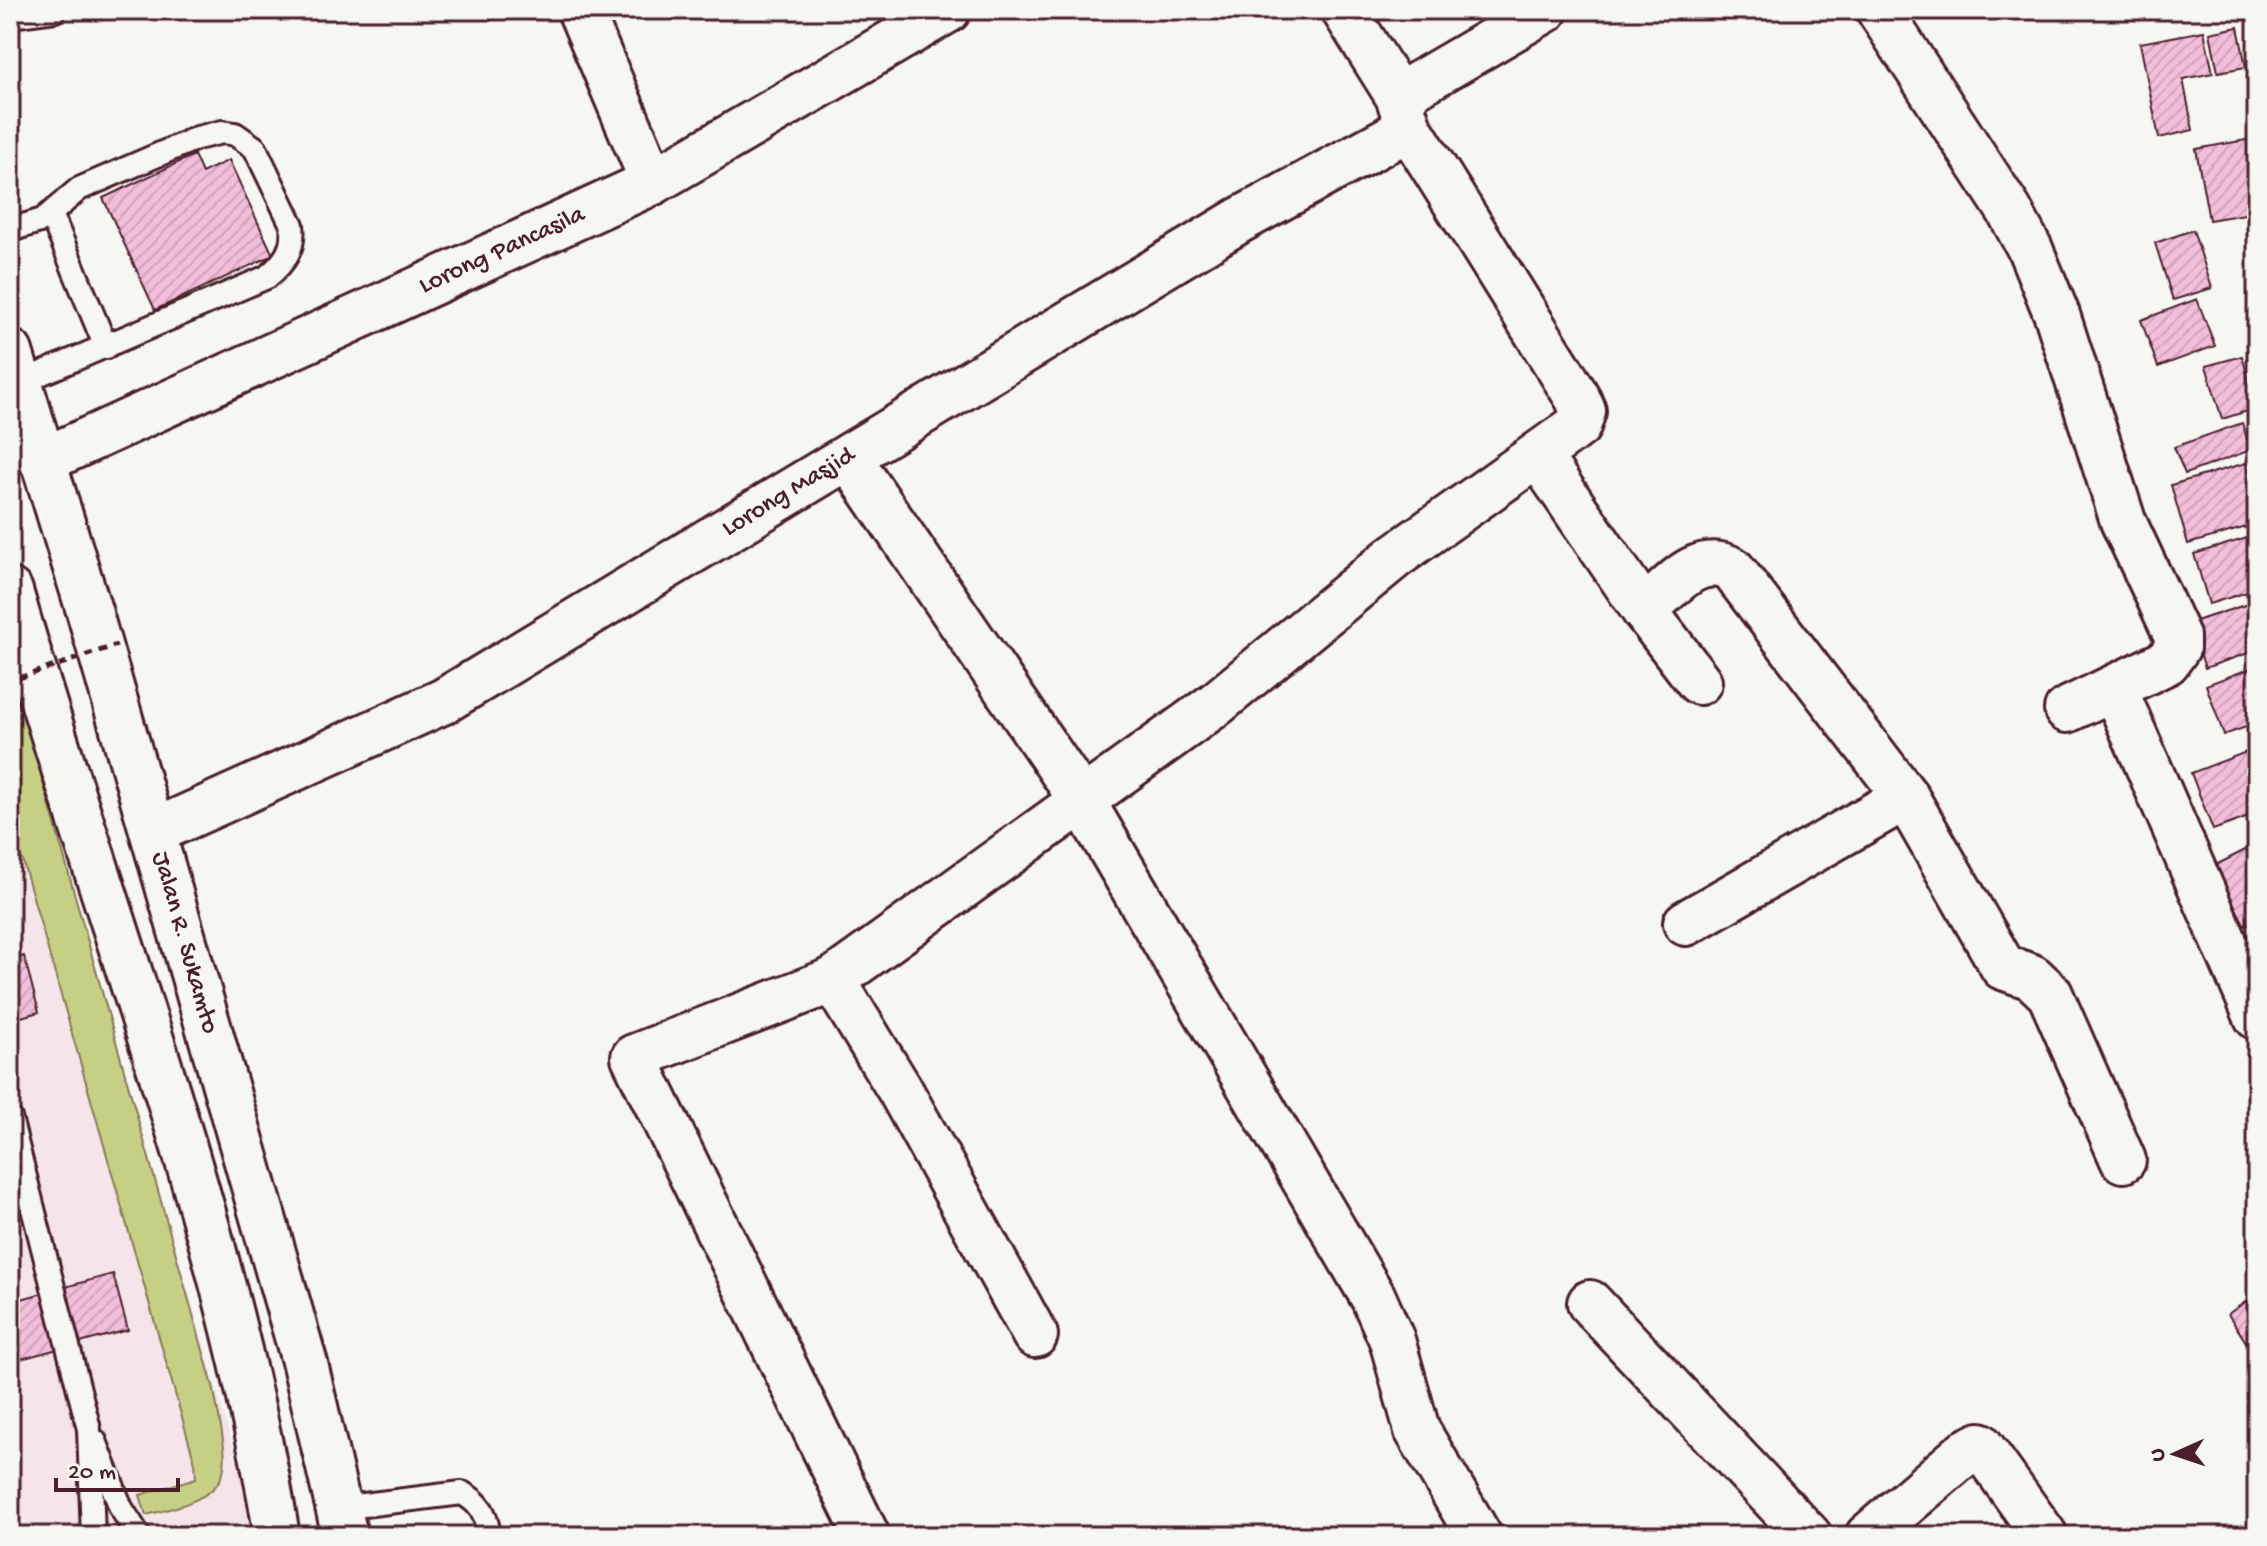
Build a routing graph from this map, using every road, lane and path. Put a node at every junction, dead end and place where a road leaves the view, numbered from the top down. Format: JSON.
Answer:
{"nodes":[{"id":1,"x":55,"y":10,"type":"edge"},
{"id":2,"x":580,"y":10,"type":"edge"},
{"id":3,"x":948,"y":10,"type":"edge"},
{"id":4,"x":1344,"y":10,"type":"edge"},
{"id":5,"x":1545,"y":10,"type":"edge"},
{"id":6,"x":1879,"y":10,"type":"edge"},
{"id":7,"x":10,"y":16,"type":"edge"},
{"id":8,"x":1404,"y":112,"type":"junction"},
{"id":9,"x":653,"y":182,"type":"junction"},
{"id":10,"x":51,"y":214,"type":"junction"},
{"id":11,"x":10,"y":230,"type":"edge"},
{"id":12,"x":106,"y":347,"type":"junction"},
{"id":13,"x":14,"y":368,"type":"edge"},
{"id":14,"x":1538,"y":455,"type":"junction"},
{"id":15,"x":849,"y":458,"type":"junction"},
{"id":16,"x":42,"y":461,"type":"junction"},
{"id":17,"x":10,"y":591,"type":"edge"},
{"id":18,"x":1644,"y":610,"type":"junction"},
{"id":19,"x":117,"y":645,"type":"dead end"},
{"id":20,"x":19,"y":678,"type":"dead end"},
{"id":21,"x":1699,"y":682,"type":"dead end"},
{"id":22,"x":2115,"y":690,"type":"junction"},
{"id":23,"x":2067,"y":710,"type":"dead end"},
{"id":24,"x":1906,"y":797,"type":"junction"},
{"id":25,"x":1083,"y":802,"type":"junction"},
{"id":26,"x":153,"y":832,"type":"junction"},
{"id":27,"x":1686,"y":923,"type":"dead end"},
{"id":28,"x":833,"y":980,"type":"junction"},
{"id":29,"x":2257,"y":1017,"type":"edge"},
{"id":30,"x":10,"y":1118,"type":"edge"},
{"id":31,"x":2123,"y":1160,"type":"dead end"},
{"id":32,"x":1590,"y":1303,"type":"dead end"},
{"id":33,"x":1035,"y":1335,"type":"dead end"},
{"id":34,"x":89,"y":1429,"type":"junction"},
{"id":35,"x":342,"y":1522,"type":"edge"},
{"id":36,"x":93,"y":1536,"type":"edge"},
{"id":37,"x":139,"y":1536,"type":"edge"},
{"id":38,"x":277,"y":1536,"type":"edge"},
{"id":39,"x":489,"y":1536,"type":"edge"},
{"id":40,"x":867,"y":1536,"type":"edge"},
{"id":41,"x":1479,"y":1536,"type":"edge"},
{"id":42,"x":1809,"y":1536,"type":"edge"},
{"id":43,"x":1868,"y":1536,"type":"edge"},
{"id":44,"x":2045,"y":1536,"type":"edge"}],
"edges":[{"from":1,"to":7,"type":"lane"},
{"from":2,"to":9,"type":"main road"},
{"from":3,"to":9,"type":"main road","name":"Lorong Pancasila"},
{"from":4,"to":8,"type":"main road"},
{"from":5,"to":8,"type":"main road","name":"Lorong Masjid"},
{"from":6,"to":22,"type":"main road"},
{"from":8,"to":14,"type":"main road"},
{"from":8,"to":15,"type":"main road","name":"Lorong Masjid"},
{"from":9,"to":16,"type":"main road","name":"Lorong Pancasila"},
{"from":10,"to":11,"type":"lane"},
{"from":10,"to":12,"type":"lane"},
{"from":10,"to":12,"type":"lane"},
{"from":12,"to":13,"type":"lane"},
{"from":13,"to":16,"type":"main road","name":"Jalan R. Sukamto"},
{"from":14,"to":18,"type":"main road"},
{"from":14,"to":25,"type":"main road"},
{"from":15,"to":25,"type":"main road"},
{"from":15,"to":26,"type":"main road","name":"Lorong Masjid"},
{"from":16,"to":26,"type":"main road","name":"Jalan R. Sukamto"},
{"from":17,"to":38,"type":"main road"},
{"from":18,"to":21,"type":"main road"},
{"from":18,"to":24,"type":"main road"},
{"from":19,"to":20,"type":"path","bridge":true},
{"from":22,"to":23,"type":"main road"},
{"from":22,"to":29,"type":"main road"},
{"from":24,"to":27,"type":"main road"},
{"from":24,"to":31,"type":"main road"},
{"from":25,"to":28,"type":"main road"},
{"from":25,"to":41,"type":"main road"},
{"from":26,"to":35,"type":"main road","name":"Jalan R. Sukamto"},
{"from":28,"to":33,"type":"main road"},
{"from":28,"to":40,"type":"main road"},
{"from":30,"to":34,"type":"lane"},
{"from":32,"to":42,"type":"main road"},
{"from":34,"to":36,"type":"lane"},
{"from":34,"to":37,"type":"lane"},
{"from":35,"to":39,"type":"lane"},
{"from":43,"to":44,"type":"main road"}]}
